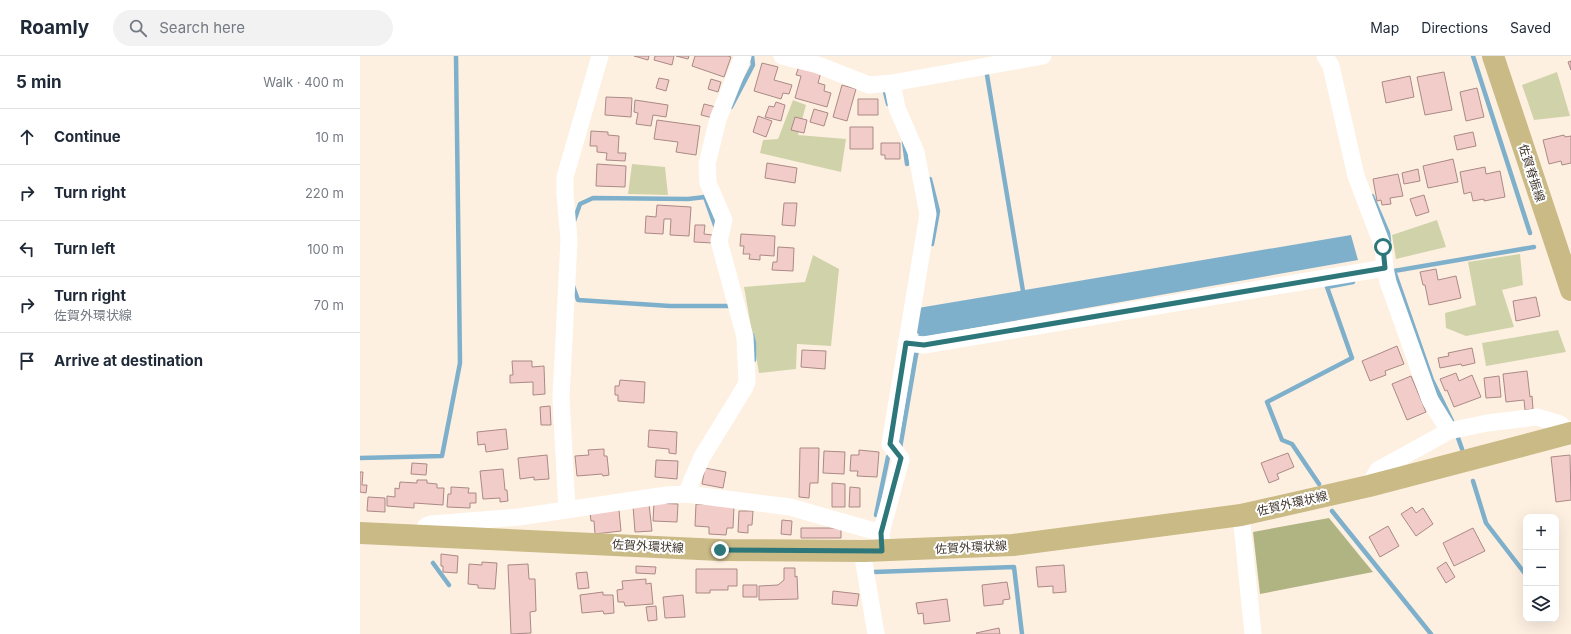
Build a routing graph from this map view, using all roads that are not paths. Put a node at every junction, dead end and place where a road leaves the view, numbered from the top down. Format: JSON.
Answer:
{"nodes":[{"id":1,"x":600,"y":56,"type":"edge"},
{"id":2,"x":743,"y":56,"type":"edge"},
{"id":3,"x":782,"y":56,"type":"edge"},
{"id":4,"x":1043,"y":56,"type":"edge"},
{"id":5,"x":1325,"y":56,"type":"edge"},
{"id":6,"x":1493,"y":56,"type":"edge"},
{"id":7,"x":1003,"y":59,"type":"edge"},
{"id":8,"x":892,"y":82,"type":"junction"},
{"id":9,"x":1385,"y":268,"type":"junction"},
{"id":10,"x":1571,"y":290,"type":"edge"},
{"id":11,"x":906,"y":343,"type":"junction"},
{"id":12,"x":1449,"y":431,"type":"junction"},
{"id":13,"x":1571,"y":433,"type":"edge"},
{"id":14,"x":1369,"y":486,"type":"junction"},
{"id":15,"x":686,"y":494,"type":"junction"},
{"id":16,"x":567,"y":510,"type":"junction"},
{"id":17,"x":1241,"y":515,"type":"junction"},
{"id":18,"x":360,"y":533,"type":"edge"},
{"id":19,"x":419,"y":536,"type":"junction"},
{"id":20,"x":876,"y":545,"type":"junction"},
{"id":21,"x":876,"y":634,"type":"edge"},
{"id":22,"x":1253,"y":634,"type":"edge"}],
"edges":[{"from":1,"to":16,"type":"street"},
{"from":2,"to":15,"type":"street"},
{"from":3,"to":8,"type":"street"},
{"from":4,"to":7,"type":"street"},
{"from":5,"to":9,"type":"street"},
{"from":6,"to":10,"type":"main road","name":"佐賀脊振線"},
{"from":7,"to":8,"type":"street"},
{"from":8,"to":11,"type":"street"},
{"from":9,"to":11,"type":"street"},
{"from":9,"to":12,"type":"street"},
{"from":11,"to":20,"type":"street"},
{"from":12,"to":13,"type":"street"},
{"from":12,"to":14,"type":"street"},
{"from":13,"to":14,"type":"main road","name":"佐賀外環状線"},
{"from":14,"to":17,"type":"main road","name":"佐賀外環状線"},
{"from":15,"to":16,"type":"street"},
{"from":15,"to":20,"type":"street"},
{"from":16,"to":19,"type":"street"},
{"from":17,"to":20,"type":"main road","name":"佐賀外環状線"},
{"from":17,"to":22,"type":"street"},
{"from":18,"to":19,"type":"main road","name":"佐賀外環状線"},
{"from":19,"to":20,"type":"main road","name":"佐賀外環状線"},
{"from":20,"to":21,"type":"street"}]}
